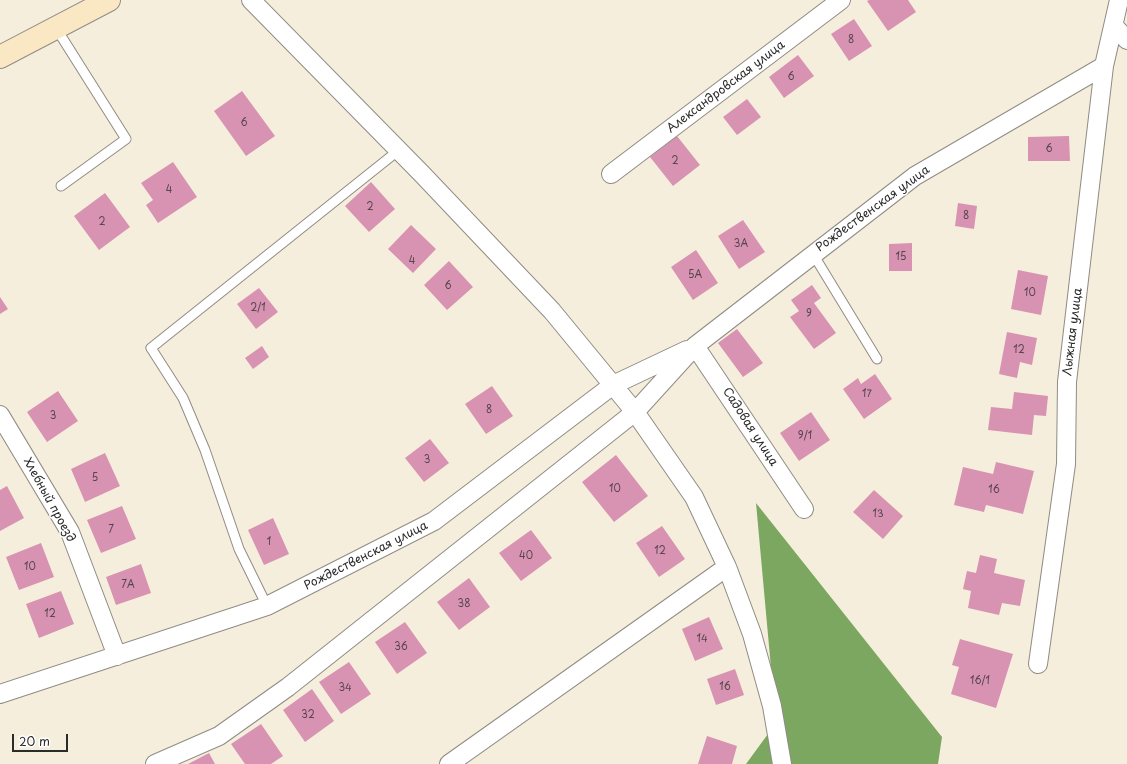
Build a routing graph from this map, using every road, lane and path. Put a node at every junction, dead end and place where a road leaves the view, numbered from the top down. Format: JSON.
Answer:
{"nodes":[{"id":1,"x":109,"y":0,"type":"edge"},
{"id":2,"x":251,"y":0,"type":"edge"},
{"id":3,"x":841,"y":0,"type":"edge"},
{"id":4,"x":1119,"y":0,"type":"edge"},
{"id":5,"x":83,"y":6,"type":"edge"},
{"id":6,"x":1114,"y":26,"type":"junction"},
{"id":7,"x":56,"y":28,"type":"junction"},
{"id":8,"x":1127,"y":40,"type":"edge"},
{"id":9,"x":0,"y":57,"type":"edge"},
{"id":10,"x":1104,"y":66,"type":"junction"},
{"id":11,"x":399,"y":150,"type":"junction"},
{"id":12,"x":611,"y":174,"type":"dead end"},
{"id":13,"x":61,"y":186,"type":"dead end"},
{"id":14,"x":813,"y":254,"type":"junction"},
{"id":15,"x":695,"y":346,"type":"junction"},
{"id":16,"x":877,"y":359,"type":"dead end"},
{"id":17,"x":613,"y":385,"type":"junction"},
{"id":18,"x":635,"y":412,"type":"junction"},
{"id":19,"x":0,"y":415,"type":"edge"},
{"id":20,"x":804,"y":509,"type":"dead end"},
{"id":21,"x":726,"y":567,"type":"junction"},
{"id":22,"x":267,"y":606,"type":"junction"},
{"id":23,"x":117,"y":656,"type":"junction"},
{"id":24,"x":1038,"y":664,"type":"dead end"},
{"id":25,"x":0,"y":694,"type":"edge"},
{"id":26,"x":154,"y":764,"type":"edge"},
{"id":27,"x":449,"y":764,"type":"edge"},
{"id":28,"x":782,"y":764,"type":"edge"}],
"edges":[{"from":1,"to":5,"type":"street"},
{"from":2,"to":11,"type":"street"},
{"from":3,"to":12,"type":"street","name":"Александровская улица"},
{"from":4,"to":6,"type":"street","name":"Лыжная улица"},
{"from":5,"to":7,"type":"street"},
{"from":6,"to":8,"type":"street"},
{"from":6,"to":10,"type":"street","name":"Лыжная улица"},
{"from":7,"to":9,"type":"street"},
{"from":7,"to":13,"type":"lane"},
{"from":10,"to":14,"type":"street","name":"Рождественская улица"},
{"from":10,"to":24,"type":"street","name":"Лыжная улица"},
{"from":11,"to":17,"type":"street"},
{"from":11,"to":22,"type":"lane"},
{"from":14,"to":15,"type":"street","name":"Рождественская улица"},
{"from":14,"to":16,"type":"lane"},
{"from":15,"to":17,"type":"street","name":"Рождественская улица"},
{"from":15,"to":18,"type":"street","name":"Рождественская улица"},
{"from":15,"to":20,"type":"street","name":"Садовая улица"},
{"from":17,"to":18,"type":"street"},
{"from":17,"to":22,"type":"street","name":"Рождественская улица"},
{"from":18,"to":21,"type":"street"},
{"from":18,"to":26,"type":"street","name":"Рождественская улица"},
{"from":19,"to":23,"type":"street","name":"Хлебный проезд"},
{"from":21,"to":27,"type":"street"},
{"from":21,"to":28,"type":"street"},
{"from":22,"to":23,"type":"street","name":"Рождественская улица"},
{"from":23,"to":25,"type":"street","name":"Рождественская улица"}]}
